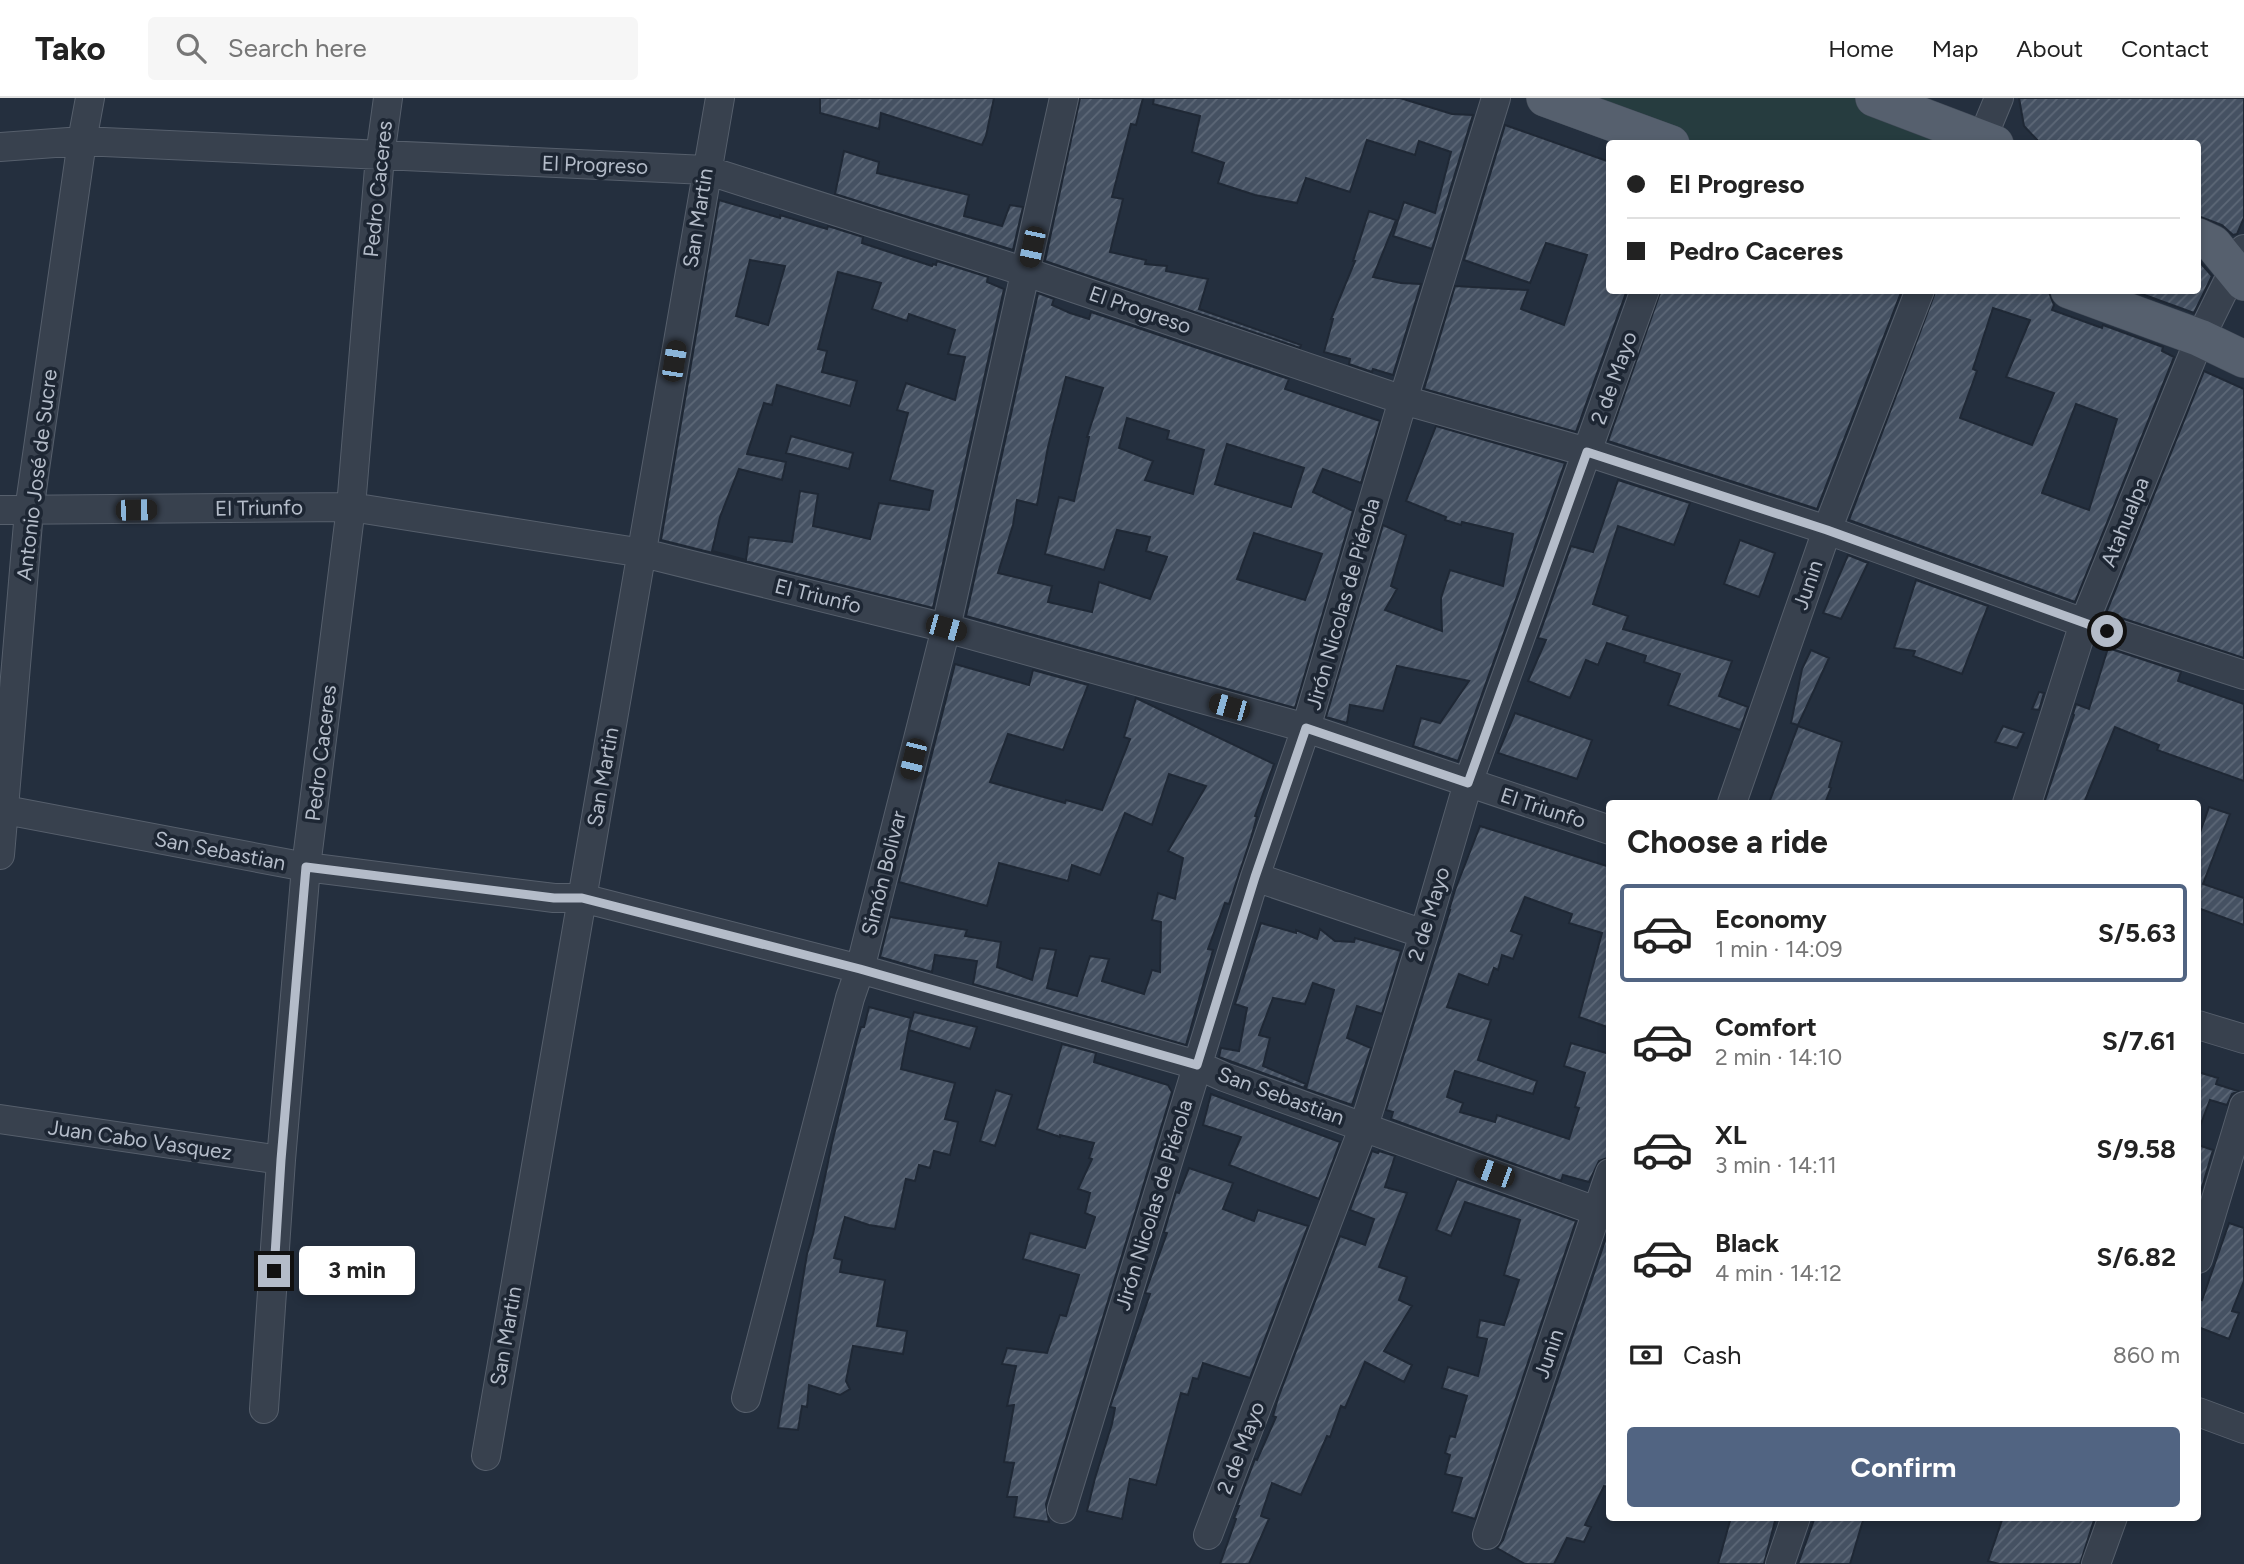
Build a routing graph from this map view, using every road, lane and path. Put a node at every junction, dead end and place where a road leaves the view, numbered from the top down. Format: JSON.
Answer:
{"nodes":[{"id":1,"x":90,"y":98,"type":"edge"},
{"id":2,"x":388,"y":98,"type":"edge"},
{"id":3,"x":720,"y":98,"type":"edge"},
{"id":4,"x":1064,"y":98,"type":"edge"},
{"id":5,"x":1496,"y":98,"type":"edge"},
{"id":6,"x":1545,"y":98,"type":"edge"},
{"id":7,"x":1874,"y":98,"type":"edge"},
{"id":8,"x":1999,"y":98,"type":"edge"},
{"id":9,"x":1660,"y":140,"type":"edge"},
{"id":10,"x":1981,"y":140,"type":"edge"},
{"id":11,"x":1987,"y":140,"type":"edge"},
{"id":12,"x":82,"y":141,"type":"junction"},
{"id":13,"x":0,"y":147,"type":"edge"},
{"id":14,"x":380,"y":156,"type":"junction"},
{"id":15,"x":706,"y":170,"type":"junction"},
{"id":16,"x":2201,"y":238,"type":"edge"},
{"id":17,"x":2241,"y":267,"type":"edge"},
{"id":18,"x":1026,"y":272,"type":"junction"},
{"id":19,"x":1645,"y":294,"type":"edge"},
{"id":20,"x":1918,"y":294,"type":"edge"},
{"id":21,"x":2079,"y":294,"type":"edge"},
{"id":22,"x":2200,"y":338,"type":"junction"},
{"id":23,"x":2244,"y":359,"type":"edge"},
{"id":24,"x":1403,"y":400,"type":"junction"},
{"id":25,"x":1587,"y":452,"type":"junction"},
{"id":26,"x":351,"y":507,"type":"junction"},
{"id":27,"x":0,"y":510,"type":"edge"},
{"id":28,"x":29,"y":511,"type":"junction"},
{"id":29,"x":1827,"y":530,"type":"junction"},
{"id":30,"x":643,"y":553,"type":"junction"},
{"id":31,"x":2084,"y":623,"type":"junction"},
{"id":32,"x":946,"y":628,"type":"junction"},
{"id":33,"x":2244,"y":675,"type":"edge"},
{"id":34,"x":1306,"y":728,"type":"junction"},
{"id":35,"x":1468,"y":783,"type":"junction"},
{"id":36,"x":1733,"y":800,"type":"edge"},
{"id":37,"x":2028,"y":800,"type":"edge"},
{"id":38,"x":3,"y":809,"type":"edge"},
{"id":39,"x":1606,"y":829,"type":"edge"},
{"id":40,"x":0,"y":855,"type":"edge"},
{"id":41,"x":306,"y":867,"type":"junction"},
{"id":42,"x":1255,"y":877,"type":"junction"},
{"id":43,"x":582,"y":898,"type":"junction"},
{"id":44,"x":1424,"y":934,"type":"junction"},
{"id":45,"x":860,"y":969,"type":"junction"},
{"id":46,"x":2201,"y":1026,"type":"edge"},
{"id":47,"x":2244,"y":1039,"type":"edge"},
{"id":48,"x":1197,"y":1065,"type":"junction"},
{"id":49,"x":2244,"y":1106,"type":"edge"},
{"id":50,"x":0,"y":1119,"type":"edge"},
{"id":51,"x":1364,"y":1126,"type":"junction"},
{"id":52,"x":281,"y":1160,"type":"junction"},
{"id":53,"x":1604,"y":1214,"type":"edge"},
{"id":54,"x":2201,"y":1249,"type":"edge"},
{"id":55,"x":746,"y":1398,"type":"dead end"},
{"id":56,"x":264,"y":1409,"type":"dead end"},
{"id":57,"x":2201,"y":1413,"type":"edge"},
{"id":58,"x":2244,"y":1429,"type":"edge"},
{"id":59,"x":485,"y":1456,"type":"dead end"},
{"id":60,"x":1062,"y":1510,"type":"dead end"},
{"id":61,"x":1795,"y":1521,"type":"edge"},
{"id":62,"x":2112,"y":1521,"type":"edge"},
{"id":63,"x":1208,"y":1535,"type":"dead end"},
{"id":64,"x":1487,"y":1535,"type":"dead end"},
{"id":65,"x":1780,"y":1564,"type":"edge"},
{"id":66,"x":2096,"y":1564,"type":"edge"}],
"edges":[{"from":1,"to":12,"type":"street","name":"Antonio José de Sucre"},
{"from":2,"to":14,"type":"street","name":"Pedro Caceres"},
{"from":3,"to":15,"type":"street","name":"San Martin"},
{"from":4,"to":18,"type":"street","name":"Simón Bolivar"},
{"from":5,"to":24,"type":"street","name":"Jirón Nicolas de Piérola"},
{"from":6,"to":9,"type":"main road"},
{"from":7,"to":10,"type":"main road"},
{"from":8,"to":11,"type":"street"},
{"from":12,"to":13,"type":"street","name":"El Progreso"},
{"from":12,"to":14,"type":"street","name":"El Progreso"},
{"from":12,"to":28,"type":"street","name":"Antonio José de Sucre"},
{"from":14,"to":15,"type":"street","name":"El Progreso"},
{"from":14,"to":26,"type":"street","name":"Pedro Caceres"},
{"from":15,"to":18,"type":"street","name":"El Progreso"},
{"from":15,"to":30,"type":"street","name":"San Martin"},
{"from":16,"to":17,"type":"main road"},
{"from":17,"to":22,"type":"street","name":"Atahualpa"},
{"from":18,"to":24,"type":"street","name":"El Progreso"},
{"from":18,"to":32,"type":"street","name":"Simón Bolivar"},
{"from":19,"to":25,"type":"street","name":"2 de Mayo"},
{"from":20,"to":29,"type":"street","name":"Junin"},
{"from":21,"to":22,"type":"main road"},
{"from":22,"to":23,"type":"main road"},
{"from":22,"to":31,"type":"street","name":"Atahualpa"},
{"from":24,"to":25,"type":"street","name":"El Progreso"},
{"from":24,"to":34,"type":"street","name":"Jirón Nicolas de Piérola"},
{"from":25,"to":29,"type":"street","name":"El Progreso"},
{"from":25,"to":35,"type":"street","name":"2 de Mayo"},
{"from":26,"to":28,"type":"street","name":"El Triunfo"},
{"from":26,"to":30,"type":"street","name":"El Triunfo"},
{"from":26,"to":41,"type":"street","name":"Pedro Caceres"},
{"from":27,"to":28,"type":"street","name":"El Triunfo"},
{"from":28,"to":38,"type":"street","name":"Antonio José de Sucre"},
{"from":29,"to":31,"type":"street","name":"El Progreso"},
{"from":29,"to":36,"type":"street","name":"Junin"},
{"from":30,"to":32,"type":"street","name":"El Triunfo"},
{"from":30,"to":43,"type":"street","name":"San Martin"},
{"from":31,"to":33,"type":"street","name":"El Progreso"},
{"from":31,"to":37,"type":"street","name":"Atahualpa"},
{"from":32,"to":34,"type":"street","name":"El Triunfo"},
{"from":32,"to":45,"type":"street","name":"Simón Bolivar"},
{"from":34,"to":35,"type":"street","name":"El Triunfo"},
{"from":34,"to":42,"type":"street","name":"Jirón Nicolas de Piérola"},
{"from":35,"to":39,"type":"street","name":"El Triunfo"},
{"from":35,"to":44,"type":"street","name":"2 de Mayo"},
{"from":38,"to":40,"type":"street","name":"Antonio José de Sucre"},
{"from":38,"to":41,"type":"street","name":"San Sebastian"},
{"from":41,"to":43,"type":"street","name":"San Sebastian"},
{"from":41,"to":52,"type":"street","name":"Pedro Caceres"},
{"from":42,"to":44,"type":"street"},
{"from":42,"to":48,"type":"street","name":"Jirón Nicolas de Piérola"},
{"from":43,"to":45,"type":"street","name":"San Sebastian"},
{"from":43,"to":59,"type":"street","name":"San Martin"},
{"from":44,"to":51,"type":"street","name":"2 de Mayo"},
{"from":45,"to":48,"type":"street","name":"San Sebastian"},
{"from":45,"to":55,"type":"street","name":"Simón Bolivar"},
{"from":46,"to":47,"type":"street"},
{"from":48,"to":51,"type":"street","name":"San Sebastian"},
{"from":48,"to":60,"type":"street","name":"Jirón Nicolas de Piérola"},
{"from":49,"to":54,"type":"street"},
{"from":50,"to":52,"type":"street","name":"Juan Cabo Vasquez"},
{"from":51,"to":53,"type":"street","name":"San Sebastian"},
{"from":51,"to":63,"type":"street","name":"2 de Mayo"},
{"from":52,"to":56,"type":"street","name":"Pedro Caceres"},
{"from":53,"to":64,"type":"street","name":"Junin"},
{"from":57,"to":58,"type":"street"},
{"from":61,"to":65,"type":"street"},
{"from":62,"to":66,"type":"street"}]}
